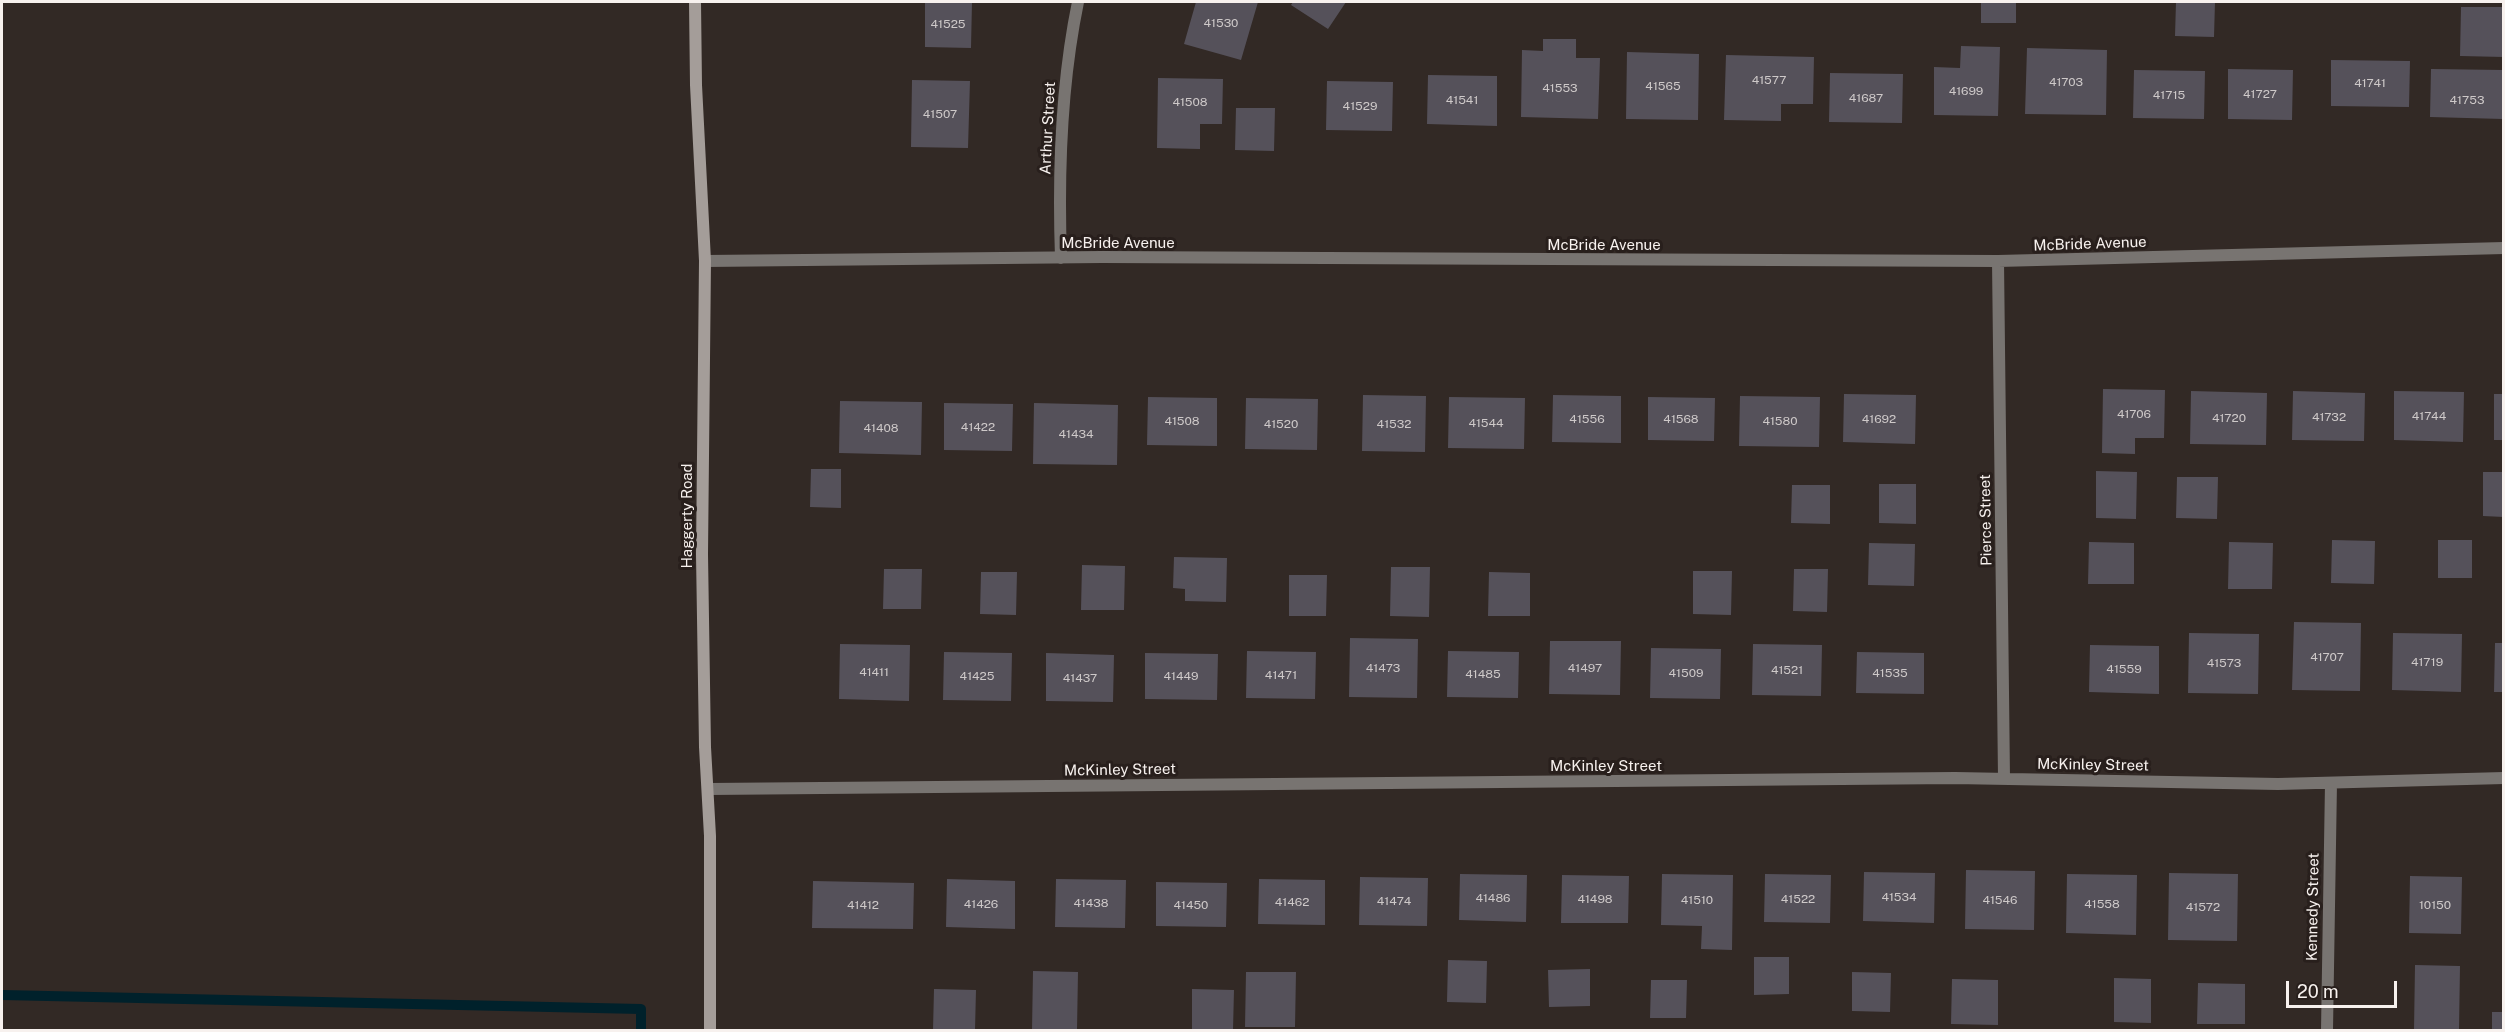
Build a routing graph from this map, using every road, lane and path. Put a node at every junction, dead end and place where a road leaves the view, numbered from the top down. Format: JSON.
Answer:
{"nodes":[{"id":1,"x":695,"y":2,"type":"edge"},
{"id":2,"x":1078,"y":2,"type":"edge"},
{"id":3,"x":2504,"y":248,"type":"edge"},
{"id":4,"x":1060,"y":258,"type":"junction"},
{"id":5,"x":705,"y":261,"type":"junction"},
{"id":6,"x":1998,"y":261,"type":"junction"},
{"id":7,"x":2004,"y":778,"type":"junction"},
{"id":8,"x":2504,"y":778,"type":"edge"},
{"id":9,"x":2331,"y":783,"type":"junction"},
{"id":10,"x":709,"y":789,"type":"junction"},
{"id":11,"x":710,"y":1030,"type":"edge"},
{"id":12,"x":2327,"y":1030,"type":"edge"}],
"edges":[{"from":1,"to":5,"type":"main road","name":"Haggerty Road"},
{"from":2,"to":4,"type":"street","name":"Arthur Street"},
{"from":3,"to":6,"type":"street","name":"McBride Avenue"},
{"from":4,"to":5,"type":"street","name":"McBride Avenue"},
{"from":4,"to":6,"type":"street","name":"McBride Avenue"},
{"from":5,"to":10,"type":"main road","name":"Haggerty Road"},
{"from":6,"to":7,"type":"street","name":"Pierce Street"},
{"from":7,"to":9,"type":"street","name":"McKinley Street"},
{"from":7,"to":10,"type":"street","name":"McKinley Street"},
{"from":8,"to":9,"type":"street","name":"McKinley Street"},
{"from":9,"to":12,"type":"street","name":"Kennedy Street"},
{"from":10,"to":11,"type":"main road","name":"Haggerty Road"}]}
